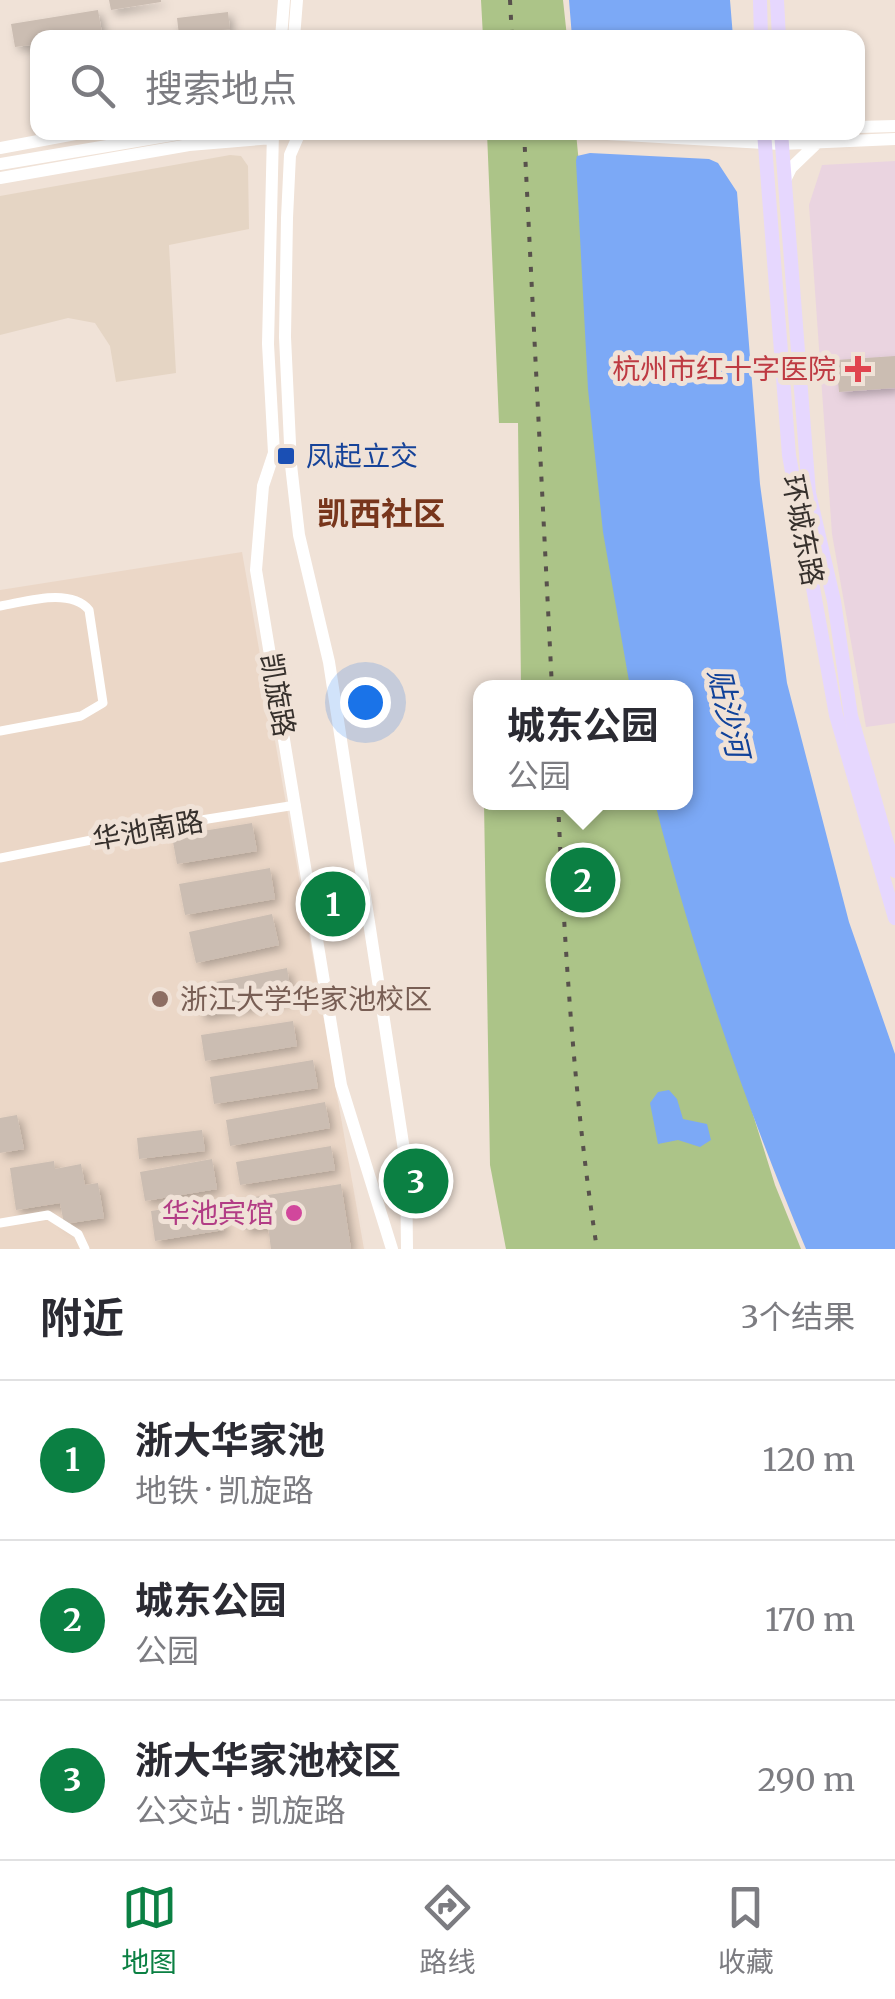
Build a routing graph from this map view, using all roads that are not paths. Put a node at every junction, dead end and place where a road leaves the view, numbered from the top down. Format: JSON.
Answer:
{"nodes":[{"id":1,"x":284,"y":0,"type":"edge"},
{"id":2,"x":297,"y":0,"type":"edge"},
{"id":3,"x":760,"y":0,"type":"edge"},
{"id":4,"x":777,"y":0,"type":"edge"},
{"id":5,"x":282,"y":30,"type":"edge"},
{"id":6,"x":295,"y":30,"type":"edge"},
{"id":7,"x":761,"y":30,"type":"edge"},
{"id":8,"x":779,"y":30,"type":"edge"},
{"id":9,"x":895,"y":126,"type":"edge"},
{"id":10,"x":865,"y":127,"type":"edge"},
{"id":11,"x":30,"y":135,"type":"edge"},
{"id":12,"x":895,"y":139,"type":"edge"},
{"id":13,"x":0,"y":140,"type":"edge"},
{"id":14,"x":43,"y":140,"type":"edge"},
{"id":15,"x":142,"y":140,"type":"edge"},
{"id":16,"x":231,"y":140,"type":"edge"},
{"id":17,"x":273,"y":140,"type":"edge"},
{"id":18,"x":297,"y":140,"type":"edge"},
{"id":19,"x":764,"y":140,"type":"edge"},
{"id":20,"x":781,"y":140,"type":"edge"},
{"id":21,"x":800,"y":140,"type":"edge"},
{"id":22,"x":818,"y":142,"type":"junction"},
{"id":23,"x":0,"y":148,"type":"edge"},
{"id":24,"x":0,"y":164,"type":"edge"},
{"id":25,"x":0,"y":178,"type":"edge"},
{"id":26,"x":784,"y":183,"type":"junction"},
{"id":27,"x":802,"y":494,"type":"junction"},
{"id":28,"x":0,"y":606,"type":"edge"},
{"id":29,"x":0,"y":732,"type":"edge"},
{"id":30,"x":296,"y":805,"type":"junction"},
{"id":31,"x":0,"y":858,"type":"edge"},
{"id":32,"x":895,"y":871,"type":"edge"},
{"id":33,"x":895,"y":918,"type":"edge"},
{"id":34,"x":0,"y":1223,"type":"edge"},
{"id":35,"x":85,"y":1249,"type":"edge"},
{"id":36,"x":392,"y":1249,"type":"edge"},
{"id":37,"x":407,"y":1249,"type":"edge"}],
"edges":[{"from":1,"to":5,"type":"main road"},
{"from":2,"to":6,"type":"main road"},
{"from":3,"to":7,"type":"main road"},
{"from":4,"to":8,"type":"main road"},
{"from":9,"to":10,"type":"main road"},
{"from":11,"to":13,"type":"main road"},
{"from":12,"to":22,"type":"main road"},
{"from":14,"to":23,"type":"main road"},
{"from":15,"to":24,"type":"main road"},
{"from":16,"to":25,"type":"main road"},
{"from":17,"to":30,"type":"main road","name":"凯旋路"},
{"from":18,"to":37,"type":"main road"},
{"from":19,"to":27,"type":"main road","name":"环城东路"},
{"from":20,"to":26,"type":"main road","name":"环城东路"},
{"from":21,"to":22,"type":"main road"},
{"from":22,"to":26,"type":"main road"},
{"from":26,"to":27,"type":"main road","name":"环城东路"},
{"from":27,"to":32,"type":"main road","name":"环城东路"},
{"from":27,"to":33,"type":"main road","name":"环城东路"},
{"from":28,"to":29,"type":"street"},
{"from":30,"to":31,"type":"street","name":"华池南路"},
{"from":30,"to":36,"type":"main road","name":"凯旋路"},
{"from":34,"to":35,"type":"street"}]}
